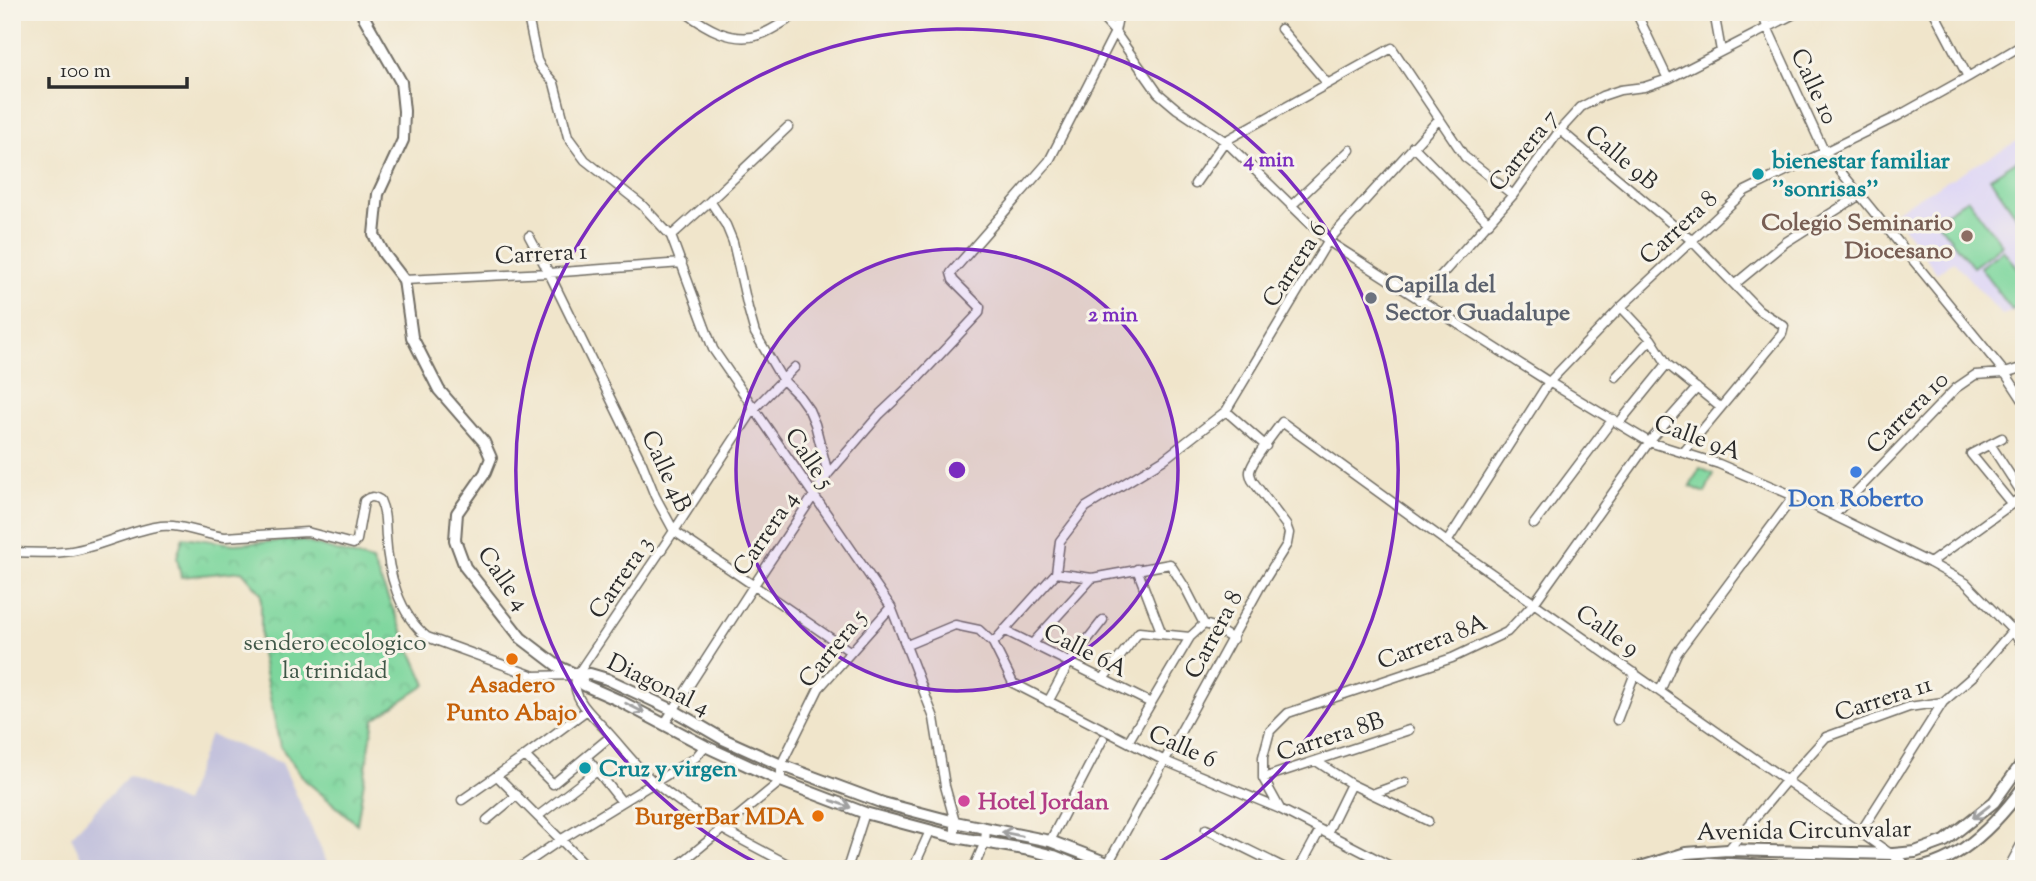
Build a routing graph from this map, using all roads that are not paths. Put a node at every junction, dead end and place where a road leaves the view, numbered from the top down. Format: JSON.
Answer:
{"nodes":[{"id":1,"x":361,"y":12,"type":"edge"},
{"id":2,"x":527,"y":12,"type":"edge"},
{"id":3,"x":685,"y":12,"type":"edge"},
{"id":4,"x":804,"y":12,"type":"edge"},
{"id":5,"x":1097,"y":12,"type":"edge"},
{"id":6,"x":1119,"y":12,"type":"edge"},
{"id":7,"x":1636,"y":12,"type":"edge"},
{"id":8,"x":1714,"y":12,"type":"edge"},
{"id":9,"x":1762,"y":12,"type":"edge"},
{"id":10,"x":1934,"y":12,"type":"edge"},
{"id":11,"x":1796,"y":13,"type":"edge"},
{"id":12,"x":1767,"y":27,"type":"junction"},
{"id":13,"x":1281,"y":29,"type":"dead end"},
{"id":14,"x":1115,"y":32,"type":"junction"},
{"id":15,"x":2024,"y":44,"type":"edge"},
{"id":16,"x":1721,"y":51,"type":"junction"},
{"id":17,"x":1968,"y":77,"type":"junction"},
{"id":18,"x":1668,"y":79,"type":"junction"},
{"id":19,"x":1327,"y":83,"type":"junction"},
{"id":20,"x":1439,"y":119,"type":"junction"},
{"id":21,"x":788,"y":127,"type":"dead end"},
{"id":22,"x":1560,"y":130,"type":"junction"},
{"id":23,"x":1226,"y":141,"type":"junction"},
{"id":24,"x":1413,"y":146,"type":"junction"},
{"id":25,"x":1350,"y":150,"type":"dead end"},
{"id":26,"x":1824,"y":151,"type":"junction"},
{"id":27,"x":1195,"y":184,"type":"dead end"},
{"id":28,"x":1513,"y":195,"type":"junction"},
{"id":29,"x":1860,"y":195,"type":"junction"},
{"id":30,"x":710,"y":201,"type":"junction"},
{"id":31,"x":1291,"y":206,"type":"junction"},
{"id":32,"x":1489,"y":223,"type":"junction"},
{"id":33,"x":529,"y":236,"type":"dead end"},
{"id":34,"x":671,"y":236,"type":"junction"},
{"id":35,"x":1691,"y":240,"type":"junction"},
{"id":36,"x":1328,"y":241,"type":"junction"},
{"id":37,"x":681,"y":263,"type":"junction"},
{"id":38,"x":549,"y":273,"type":"junction"},
{"id":39,"x":404,"y":280,"type":"junction"},
{"id":40,"x":1735,"y":284,"type":"junction"},
{"id":41,"x":1419,"y":300,"type":"junction"},
{"id":42,"x":1621,"y":306,"type":"junction"},
{"id":43,"x":1651,"y":339,"type":"junction"},
{"id":44,"x":1667,"y":364,"type":"junction"},
{"id":45,"x":795,"y":367,"type":"dead end"},
{"id":46,"x":2024,"y":367,"type":"edge"},
{"id":47,"x":2004,"y":373,"type":"junction"},
{"id":48,"x":1616,"y":377,"type":"dead end"},
{"id":49,"x":782,"y":379,"type":"junction"},
{"id":50,"x":1549,"y":382,"type":"junction"},
{"id":51,"x":1697,"y":388,"type":"junction"},
{"id":52,"x":2024,"y":402,"type":"edge"},
{"id":53,"x":1720,"y":407,"type":"junction"},
{"id":54,"x":754,"y":409,"type":"junction"},
{"id":55,"x":1226,"y":411,"type":"junction"},
{"id":56,"x":1616,"y":421,"type":"junction"},
{"id":57,"x":1282,"y":422,"type":"joint"},
{"id":58,"x":2002,"y":438,"type":"dead end"},
{"id":59,"x":1649,"y":442,"type":"junction"},
{"id":60,"x":1990,"y":444,"type":"junction"},
{"id":61,"x":1266,"y":446,"type":"junction"},
{"id":62,"x":1683,"y":453,"type":"junction"},
{"id":63,"x":828,"y":474,"type":"junction"},
{"id":64,"x":2023,"y":495,"type":"edge"},
{"id":65,"x":813,"y":496,"type":"junction"},
{"id":66,"x":1794,"y":496,"type":"junction"},
{"id":67,"x":2011,"y":503,"type":"junction"},
{"id":68,"x":1834,"y":515,"type":"junction"},
{"id":69,"x":1534,"y":524,"type":"dead end"},
{"id":70,"x":674,"y":531,"type":"junction"},
{"id":71,"x":1447,"y":542,"type":"junction"},
{"id":72,"x":12,"y":552,"type":"edge"},
{"id":73,"x":1930,"y":563,"type":"junction"},
{"id":74,"x":1138,"y":569,"type":"junction"},
{"id":75,"x":1056,"y":572,"type":"junction"},
{"id":76,"x":1091,"y":578,"type":"junction"},
{"id":77,"x":754,"y":585,"type":"junction"},
{"id":78,"x":1535,"y":602,"type":"junction"},
{"id":79,"x":891,"y":607,"type":"junction"},
{"id":80,"x":2024,"y":617,"type":"edge"},
{"id":81,"x":1103,"y":620,"type":"dead end"},
{"id":82,"x":1204,"y":624,"type":"junction"},
{"id":83,"x":1004,"y":630,"type":"junction"},
{"id":84,"x":2012,"y":631,"type":"junction"},
{"id":85,"x":1162,"y":634,"type":"junction"},
{"id":86,"x":1191,"y":637,"type":"junction"},
{"id":87,"x":1233,"y":639,"type":"junction"},
{"id":88,"x":993,"y":643,"type":"junction"},
{"id":89,"x":1032,"y":644,"type":"junction"},
{"id":90,"x":907,"y":645,"type":"junction"},
{"id":91,"x":2024,"y":648,"type":"edge"},
{"id":92,"x":851,"y":652,"type":"junction"},
{"id":93,"x":1069,"y":663,"type":"junction"},
{"id":94,"x":1635,"y":673,"type":"junction"},
{"id":95,"x":577,"y":675,"type":"junction"},
{"id":96,"x":1102,"y":679,"type":"junction"},
{"id":97,"x":1660,"y":691,"type":"junction"},
{"id":98,"x":1048,"y":702,"type":"junction"},
{"id":99,"x":1943,"y":702,"type":"junction"},
{"id":100,"x":1151,"y":703,"type":"junction"},
{"id":101,"x":587,"y":710,"type":"junction"},
{"id":102,"x":673,"y":710,"type":"junction"},
{"id":103,"x":1617,"y":720,"type":"dead end"},
{"id":104,"x":665,"y":723,"type":"junction"},
{"id":105,"x":1409,"y":730,"type":"dead end"},
{"id":106,"x":611,"y":736,"type":"junction"},
{"id":107,"x":1103,"y":739,"type":"dead end"},
{"id":108,"x":1128,"y":742,"type":"junction"},
{"id":109,"x":705,"y":746,"type":"junction"},
{"id":110,"x":525,"y":756,"type":"junction"},
{"id":111,"x":587,"y":758,"type":"junction"},
{"id":112,"x":2024,"y":760,"type":"edge"},
{"id":113,"x":1165,"y":761,"type":"junction"},
{"id":114,"x":1316,"y":761,"type":"junction"},
{"id":115,"x":781,"y":765,"type":"junction"},
{"id":116,"x":597,"y":771,"type":"junction"},
{"id":117,"x":496,"y":776,"type":"junction"},
{"id":118,"x":1263,"y":778,"type":"junction"},
{"id":119,"x":781,"y":781,"type":"junction"},
{"id":120,"x":1786,"y":781,"type":"junction"},
{"id":121,"x":1405,"y":782,"type":"dead end"},
{"id":122,"x":654,"y":783,"type":"junction"},
{"id":123,"x":1351,"y":784,"type":"junction"},
{"id":124,"x":2024,"y":786,"type":"edge"},
{"id":125,"x":1372,"y":794,"type":"junction"},
{"id":126,"x":517,"y":795,"type":"junction"},
{"id":127,"x":462,"y":800,"type":"dead end"},
{"id":128,"x":622,"y":802,"type":"junction"},
{"id":129,"x":1280,"y":809,"type":"junction"},
{"id":130,"x":865,"y":813,"type":"junction"},
{"id":131,"x":538,"y":816,"type":"junction"},
{"id":132,"x":487,"y":820,"type":"dead end"},
{"id":133,"x":1428,"y":821,"type":"dead end"},
{"id":134,"x":955,"y":822,"type":"junction"},
{"id":135,"x":721,"y":829,"type":"junction"},
{"id":136,"x":986,"y":829,"type":"junction"},
{"id":137,"x":1206,"y":829,"type":"dead end"},
{"id":138,"x":930,"y":831,"type":"junction"},
{"id":139,"x":1324,"y":831,"type":"junction"},
{"id":140,"x":1860,"y":833,"type":"junction"},
{"id":141,"x":955,"y":837,"type":"junction"},
{"id":142,"x":562,"y":839,"type":"junction"},
{"id":143,"x":2024,"y":839,"type":"edge"},
{"id":144,"x":1050,"y":841,"type":"junction"},
{"id":145,"x":985,"y":842,"type":"junction"},
{"id":146,"x":1728,"y":850,"type":"junction"},
{"id":147,"x":1893,"y":854,"type":"junction"},
{"id":148,"x":1107,"y":865,"type":"edge"},
{"id":149,"x":518,"y":869,"type":"edge"},
{"id":150,"x":590,"y":869,"type":"edge"},
{"id":151,"x":674,"y":869,"type":"edge"},
{"id":152,"x":797,"y":869,"type":"edge"},
{"id":153,"x":847,"y":869,"type":"edge"},
{"id":154,"x":913,"y":869,"type":"edge"},
{"id":155,"x":972,"y":869,"type":"edge"},
{"id":156,"x":1086,"y":869,"type":"edge"},
{"id":157,"x":1123,"y":869,"type":"edge"},
{"id":158,"x":1287,"y":869,"type":"edge"},
{"id":159,"x":1299,"y":869,"type":"edge"},
{"id":160,"x":1396,"y":869,"type":"edge"},
{"id":161,"x":1634,"y":869,"type":"edge"},
{"id":162,"x":1682,"y":869,"type":"edge"},
{"id":163,"x":1832,"y":869,"type":"edge"},
{"id":164,"x":1905,"y":869,"type":"edge"},
{"id":165,"x":1912,"y":869,"type":"edge"},
{"id":166,"x":2008,"y":869,"type":"edge"}],
"edges":[{"from":1,"to":39,"type":"street"},
{"from":2,"to":34,"type":"street","name":"Calle 5"},
{"from":3,"to":4,"type":"street"},
{"from":5,"to":14,"type":"street","name":"Calle 9A"},
{"from":6,"to":14,"type":"street"},
{"from":7,"to":18,"type":"street"},
{"from":8,"to":16,"type":"street"},
{"from":9,"to":12,"type":"street","name":"Calle 10"},
{"from":10,"to":17,"type":"street"},
{"from":11,"to":12,"type":"street","name":"Carrera 7"},
{"from":12,"to":16,"type":"street","name":"Carrera 7"},
{"from":12,"to":26,"type":"street","name":"Calle 10"},
{"from":13,"to":19,"type":"street"},
{"from":14,"to":23,"type":"street","name":"Calle 9A"},
{"from":14,"to":63,"type":"street","name":"Carrera 4"},
{"from":15,"to":17,"type":"street","name":"Carrera 8"},
{"from":16,"to":18,"type":"street","name":"Carrera 7"},
{"from":17,"to":26,"type":"street","name":"Carrera 8"},
{"from":18,"to":22,"type":"street","name":"Carrera 7"},
{"from":19,"to":20,"type":"street"},
{"from":19,"to":23,"type":"street"},
{"from":20,"to":24,"type":"street","name":"Carrera 6"},
{"from":20,"to":28,"type":"street"},
{"from":21,"to":30,"type":"street"},
{"from":22,"to":28,"type":"street","name":"Carrera 7"},
{"from":22,"to":35,"type":"street","name":"Calle 9B"},
{"from":23,"to":27,"type":"street"},
{"from":23,"to":31,"type":"street","name":"Calle 9A"},
{"from":24,"to":32,"type":"street"},
{"from":24,"to":36,"type":"street","name":"Carrera 6"},
{"from":25,"to":31,"type":"street"},
{"from":26,"to":29,"type":"street","name":"Calle 10"},
{"from":26,"to":35,"type":"street","name":"Carrera 8"},
{"from":28,"to":32,"type":"street","name":"Carrera 7"},
{"from":29,"to":40,"type":"street"},
{"from":29,"to":47,"type":"street","name":"Calle 10"},
{"from":30,"to":34,"type":"street"},
{"from":30,"to":49,"type":"street"},
{"from":31,"to":36,"type":"street","name":"Calle 9A"},
{"from":32,"to":41,"type":"street","name":"Carrera 7"},
{"from":33,"to":38,"type":"street","name":"Calle 4B"},
{"from":34,"to":37,"type":"street","name":"Calle 5"},
{"from":35,"to":40,"type":"street","name":"Calle 9B"},
{"from":35,"to":42,"type":"street","name":"Carrera 8"},
{"from":36,"to":41,"type":"street","name":"Calle 9A"},
{"from":36,"to":55,"type":"street","name":"Carrera 6"},
{"from":37,"to":38,"type":"street","name":"Carrera 1"},
{"from":37,"to":54,"type":"street","name":"Calle 5"},
{"from":38,"to":39,"type":"street","name":"Carrera 1"},
{"from":38,"to":70,"type":"street","name":"Calle 4B"},
{"from":39,"to":95,"type":"street","name":"Calle 4"},
{"from":40,"to":53,"type":"street","name":"Calle 9B"},
{"from":41,"to":50,"type":"street","name":"Calle 9A"},
{"from":42,"to":43,"type":"street","name":"Calle 9A"},
{"from":42,"to":50,"type":"street","name":"Carrera 8"},
{"from":43,"to":44,"type":"street","name":"Calle 9A"},
{"from":43,"to":48,"type":"street"},
{"from":44,"to":51,"type":"street","name":"Calle 9A"},
{"from":44,"to":56,"type":"street"},
{"from":45,"to":49,"type":"street","name":"Carrera 3"},
{"from":46,"to":47,"type":"street","name":"Carrera 10"},
{"from":47,"to":52,"type":"street","name":"Calle 10"},
{"from":47,"to":68,"type":"street","name":"Carrera 10"},
{"from":49,"to":54,"type":"street","name":"Carrera 3"},
{"from":49,"to":63,"type":"street"},
{"from":50,"to":56,"type":"street","name":"Calle 9A"},
{"from":50,"to":71,"type":"street","name":"Carrera 8"},
{"from":51,"to":53,"type":"street","name":"Calle 9A"},
{"from":51,"to":59,"type":"street","name":"Carrera 8A"},
{"from":53,"to":62,"type":"street"},
{"from":54,"to":65,"type":"street","name":"Calle 5"},
{"from":54,"to":70,"type":"street","name":"Carrera 3"},
{"from":55,"to":61,"type":"street"},
{"from":55,"to":75,"type":"street"},
{"from":56,"to":59,"type":"street","name":"Calle 9A"},
{"from":56,"to":69,"type":"street"},
{"from":57,"to":61,"type":"street","name":"Carrera 8"},
{"from":57,"to":71,"type":"street","name":"Calle 9"},
{"from":58,"to":60,"type":"street"},
{"from":59,"to":62,"type":"street","name":"Calle 9A"},
{"from":59,"to":78,"type":"street","name":"Carrera 8A"},
{"from":60,"to":64,"type":"street"},
{"from":60,"to":67,"type":"street"},
{"from":61,"to":87,"type":"street","name":"Carrera 8"},
{"from":62,"to":66,"type":"street","name":"Calle 9A"},
{"from":63,"to":65,"type":"street","name":"Carrera 4"},
{"from":64,"to":67,"type":"street"},
{"from":65,"to":77,"type":"street","name":"Carrera 4"},
{"from":65,"to":79,"type":"street","name":"Calle 5"},
{"from":66,"to":68,"type":"street","name":"Calle 9A"},
{"from":66,"to":97,"type":"street"},
{"from":67,"to":73,"type":"street"},
{"from":68,"to":73,"type":"street","name":"Calle 9A"},
{"from":70,"to":77,"type":"street","name":"Calle 4B"},
{"from":70,"to":95,"type":"street","name":"Carrera 3"},
{"from":71,"to":78,"type":"street","name":"Calle 9"},
{"from":72,"to":95,"type":"street"},
{"from":73,"to":84,"type":"street","name":"Calle 9A"},
{"from":74,"to":76,"type":"street"},
{"from":74,"to":82,"type":"street"},
{"from":74,"to":85,"type":"street"},
{"from":75,"to":76,"type":"street"},
{"from":75,"to":83,"type":"street","name":"Calle 6A"},
{"from":76,"to":89,"type":"street"},
{"from":77,"to":92,"type":"street","name":"Calle 4B"},
{"from":77,"to":102,"type":"street","name":"Carrera 4"},
{"from":78,"to":94,"type":"street","name":"Calle 9"},
{"from":78,"to":118,"type":"street","name":"Carrera 8A"},
{"from":79,"to":90,"type":"street","name":"Calle 5"},
{"from":79,"to":92,"type":"street","name":"Carrera 5"},
{"from":80,"to":84,"type":"street","name":"Carrera 11"},
{"from":81,"to":93,"type":"street"},
{"from":82,"to":86,"type":"street"},
{"from":82,"to":87,"type":"street"},
{"from":83,"to":88,"type":"street","name":"Calle 6A"},
{"from":83,"to":89,"type":"street","name":"Calle 6A"},
{"from":84,"to":91,"type":"street","name":"Calle 9A"},
{"from":84,"to":99,"type":"street","name":"Carrera 11"},
{"from":85,"to":86,"type":"street"},
{"from":85,"to":96,"type":"street"},
{"from":86,"to":100,"type":"street"},
{"from":87,"to":113,"type":"street","name":"Carrera 8"},
{"from":88,"to":90,"type":"street","name":"Calle 6"},
{"from":88,"to":98,"type":"street","name":"Calle 6"},
{"from":89,"to":93,"type":"street","name":"Calle 6A"},
{"from":90,"to":134,"type":"street","name":"Calle 5"},
{"from":92,"to":115,"type":"street","name":"Carrera 5"},
{"from":93,"to":96,"type":"street","name":"Calle 6A"},
{"from":93,"to":98,"type":"street"},
{"from":94,"to":97,"type":"street","name":"Calle 9"},
{"from":94,"to":103,"type":"street"},
{"from":95,"to":101,"type":"street"},
{"from":95,"to":102,"type":"street","name":"Diagonal 4"},
{"from":95,"to":104,"type":"street","name":"Diagonal 4","one_way":true},
{"from":96,"to":100,"type":"street","name":"Calle 6A"},
{"from":97,"to":120,"type":"street","name":"Calle 9"},
{"from":98,"to":108,"type":"street","name":"Calle 6"},
{"from":99,"to":120,"type":"street","name":"Carrera 11"},
{"from":99,"to":140,"type":"street"},
{"from":100,"to":108,"type":"street"},
{"from":101,"to":106,"type":"street"},
{"from":101,"to":110,"type":"street"},
{"from":102,"to":104,"type":"street","name":"Carrera 4"},
{"from":102,"to":115,"type":"street","name":"Diagonal 4"},
{"from":104,"to":109,"type":"street","name":"Diagonal 4"},
{"from":105,"to":114,"type":"street","name":"Carrera 8B"},
{"from":106,"to":111,"type":"street"},
{"from":106,"to":122,"type":"street"},
{"from":107,"to":144,"type":"street"},
{"from":108,"to":113,"type":"street","name":"Calle 6"},
{"from":109,"to":119,"type":"street","name":"Diagonal 4"},
{"from":109,"to":122,"type":"street"},
{"from":110,"to":111,"type":"street"},
{"from":110,"to":117,"type":"street"},
{"from":111,"to":116,"type":"street"},
{"from":112,"to":147,"type":"street","name":"Avenida Circunvalar","one_way":true},
{"from":113,"to":129,"type":"street","name":"Calle 6"},
{"from":113,"to":148,"type":"street","name":"Carrera 8"},
{"from":114,"to":118,"type":"street","name":"Carrera 8B"},
{"from":114,"to":123,"type":"street"},
{"from":115,"to":119,"type":"street","name":"Carrera 5"},
{"from":115,"to":134,"type":"street","name":"Diagonal 4"},
{"from":116,"to":128,"type":"street"},
{"from":116,"to":131,"type":"street"},
{"from":117,"to":126,"type":"street"},
{"from":117,"to":127,"type":"street"},
{"from":118,"to":129,"type":"street"},
{"from":119,"to":130,"type":"street","name":"Diagonal 4","one_way":true},
{"from":119,"to":135,"type":"street"},
{"from":120,"to":140,"type":"street","name":"Calle 9"},
{"from":120,"to":146,"type":"street","name":"Carrera 11"},
{"from":121,"to":125,"type":"street"},
{"from":122,"to":128,"type":"street"},
{"from":122,"to":135,"type":"street"},
{"from":123,"to":125,"type":"street"},
{"from":123,"to":139,"type":"street"},
{"from":124,"to":165,"type":"street","name":"Avenida Circunvalar"},
{"from":125,"to":133,"type":"street"},
{"from":126,"to":131,"type":"street"},
{"from":126,"to":132,"type":"street"},
{"from":128,"to":142,"type":"street"},
{"from":129,"to":139,"type":"street","name":"Calle 6"},
{"from":130,"to":138,"type":"street","name":"Diagonal 4"},
{"from":130,"to":153,"type":"street"},
{"from":131,"to":142,"type":"street"},
{"from":134,"to":136,"type":"street","name":"Diagonal 4"},
{"from":134,"to":141,"type":"street","name":"Calle 5"},
{"from":135,"to":151,"type":"street"},
{"from":135,"to":152,"type":"street"},
{"from":144,"to":136,"type":"street","name":"Diagonal 4","one_way":true},
{"from":136,"to":145,"type":"street"},
{"from":137,"to":158,"type":"street"},
{"from":138,"to":141,"type":"street","name":"Diagonal 4"},
{"from":138,"to":154,"type":"street"},
{"from":139,"to":159,"type":"street"},
{"from":139,"to":160,"type":"street","name":"Calle 6"},
{"from":140,"to":147,"type":"street","name":"Calle 9"},
{"from":141,"to":145,"type":"street","name":"Diagonal 4"},
{"from":142,"to":149,"type":"street"},
{"from":142,"to":150,"type":"street"},
{"from":143,"to":166,"type":"street"},
{"from":144,"to":148,"type":"street","name":"Diagonal 4"},
{"from":145,"to":155,"type":"street"},
{"from":145,"to":156,"type":"street","name":"Diagonal 4"},
{"from":146,"to":147,"type":"street","name":"Avenida Circunvalar"},
{"from":146,"to":161,"type":"street","name":"Avenida Circunvalar"},
{"from":147,"to":165,"type":"street","name":"Calle 9"},
{"from":148,"to":157,"type":"street","name":"Diagonal 4"},
{"from":162,"to":163,"type":"street","name":"Avenida Circunvalar"},
{"from":164,"to":165,"type":"street","name":"Avenida Circunvalar"}]}
